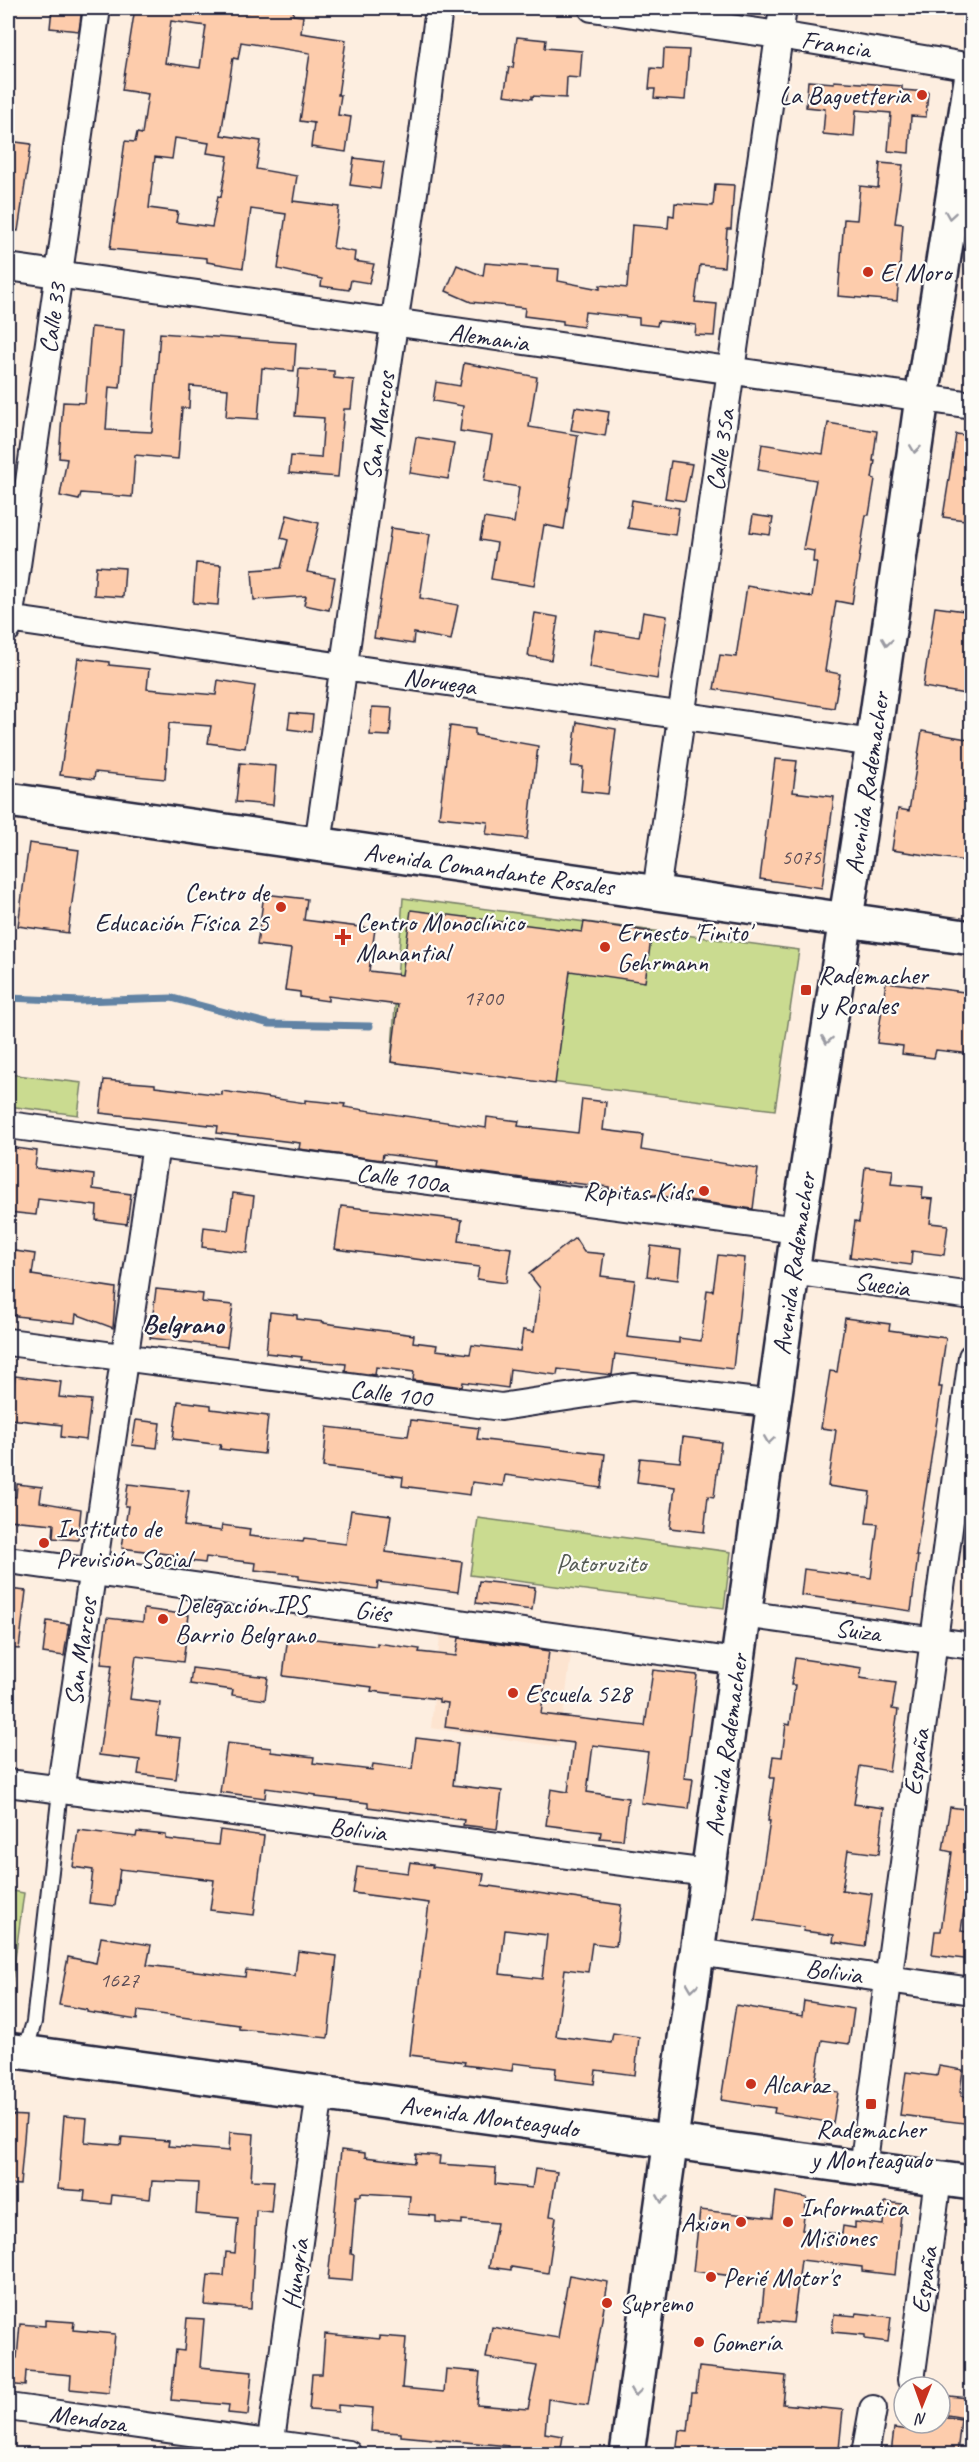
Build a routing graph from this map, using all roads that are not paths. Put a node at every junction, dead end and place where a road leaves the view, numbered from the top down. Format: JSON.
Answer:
{"nodes":[{"id":1,"x":97,"y":8,"type":"edge"},
{"id":2,"x":439,"y":8,"type":"edge"},
{"id":3,"x":592,"y":8,"type":"edge"},
{"id":4,"x":783,"y":8,"type":"edge"},
{"id":5,"x":779,"y":35,"type":"junction"},
{"id":6,"x":972,"y":67,"type":"edge"},
{"id":7,"x":972,"y":74,"type":"edge"},
{"id":8,"x":8,"y":267,"type":"edge"},
{"id":9,"x":58,"y":274,"type":"junction"},
{"id":10,"x":393,"y":323,"type":"junction"},
{"id":11,"x":731,"y":371,"type":"junction"},
{"id":12,"x":922,"y":398,"type":"junction"},
{"id":13,"x":972,"y":405,"type":"edge"},
{"id":14,"x":8,"y":622,"type":"edge"},
{"id":15,"x":345,"y":668,"type":"junction"},
{"id":16,"x":682,"y":716,"type":"junction"},
{"id":17,"x":873,"y":743,"type":"junction"},
{"id":18,"x":8,"y":800,"type":"edge"},
{"id":19,"x":318,"y":844,"type":"junction"},
{"id":20,"x":656,"y":892,"type":"junction"},
{"id":21,"x":846,"y":920,"type":"junction"},
{"id":22,"x":972,"y":938,"type":"edge"},
{"id":23,"x":8,"y":1125,"type":"edge"},
{"id":24,"x":156,"y":1145,"type":"junction"},
{"id":25,"x":798,"y":1230,"type":"junction"},
{"id":26,"x":792,"y":1271,"type":"junction"},
{"id":27,"x":972,"y":1296,"type":"edge"},
{"id":28,"x":8,"y":1342,"type":"edge"},
{"id":29,"x":972,"y":1356,"type":"edge"},
{"id":30,"x":124,"y":1359,"type":"junction"},
{"id":31,"x":774,"y":1404,"type":"junction"},
{"id":32,"x":8,"y":1560,"type":"edge"},
{"id":33,"x":91,"y":1572,"type":"junction"},
{"id":34,"x":744,"y":1614,"type":"junction"},
{"id":35,"x":933,"y":1640,"type":"junction"},
{"id":36,"x":972,"y":1646,"type":"edge"},
{"id":37,"x":738,"y":1662,"type":"junction"},
{"id":38,"x":8,"y":1783,"type":"edge"},
{"id":39,"x":60,"y":1791,"type":"junction"},
{"id":40,"x":708,"y":1873,"type":"junction"},
{"id":41,"x":697,"y":1952,"type":"junction"},
{"id":42,"x":887,"y":1979,"type":"junction"},
{"id":43,"x":972,"y":1991,"type":"edge"},
{"id":44,"x":16,"y":2051,"type":"edge"},
{"id":45,"x":320,"y":2093,"type":"junction"},
{"id":46,"x":671,"y":2141,"type":"junction"},
{"id":47,"x":863,"y":2168,"type":"junction"},
{"id":48,"x":938,"y":2179,"type":"junction"},
{"id":49,"x":972,"y":2183,"type":"edge"},
{"id":50,"x":912,"y":2375,"type":"edge"},
{"id":51,"x":8,"y":2407,"type":"edge"},
{"id":52,"x":873,"y":2409,"type":"dead end"},
{"id":53,"x":270,"y":2449,"type":"edge"},
{"id":54,"x":348,"y":2454,"type":"edge"},
{"id":55,"x":627,"y":2454,"type":"edge"},
{"id":56,"x":865,"y":2454,"type":"edge"}],
"edges":[{"from":1,"to":9,"type":"street","name":"Calle 33"},
{"from":2,"to":10,"type":"street","name":"San Marcos"},
{"from":3,"to":5,"type":"street","name":"Francia"},
{"from":4,"to":5,"type":"street","name":"Calle 35a"},
{"from":5,"to":6,"type":"street","name":"Francia"},
{"from":5,"to":11,"type":"street","name":"Calle 35a"},
{"from":7,"to":12,"type":"main road","name":"Avenida Rademacher","one_way":true},
{"from":8,"to":9,"type":"street","name":"Alemania"},
{"from":9,"to":10,"type":"street","name":"Alemania"},
{"from":9,"to":14,"type":"street","name":"Calle 33"},
{"from":10,"to":11,"type":"street","name":"Alemania"},
{"from":10,"to":15,"type":"street","name":"San Marcos"},
{"from":11,"to":12,"type":"street","name":"Alemania"},
{"from":11,"to":16,"type":"street","name":"Calle 35a"},
{"from":12,"to":13,"type":"street","name":"Alemania"},
{"from":12,"to":17,"type":"main road","name":"Avenida Rademacher","one_way":true},
{"from":14,"to":15,"type":"street","name":"Noruega"},
{"from":15,"to":16,"type":"street","name":"Noruega"},
{"from":15,"to":19,"type":"street","name":"San Marcos"},
{"from":16,"to":17,"type":"street","name":"Noruega"},
{"from":16,"to":20,"type":"street","name":"Calle 35a"},
{"from":17,"to":21,"type":"main road","name":"Avenida Rademacher"},
{"from":18,"to":19,"type":"main road","name":"Avenida Comandante Rosales"},
{"from":19,"to":20,"type":"main road","name":"Avenida Comandante Rosales"},
{"from":20,"to":21,"type":"main road","name":"Avenida Comandante Rosales"},
{"from":21,"to":22,"type":"main road","name":"Avenida Comandante Rosales"},
{"from":21,"to":25,"type":"main road","name":"Avenida Rademacher","one_way":true},
{"from":23,"to":24,"type":"street","name":"Calle 100a"},
{"from":24,"to":25,"type":"street","name":"Calle 100a"},
{"from":24,"to":30,"type":"street","name":"San Marcos"},
{"from":25,"to":26,"type":"main road","name":"Avenida Rademacher"},
{"from":26,"to":27,"type":"street","name":"Suecia"},
{"from":26,"to":31,"type":"main road","name":"Avenida Rademacher"},
{"from":28,"to":30,"type":"street","name":"Calle 100"},
{"from":29,"to":35,"type":"street","name":"España"},
{"from":30,"to":31,"type":"street","name":"Calle 100"},
{"from":30,"to":33,"type":"street","name":"San Marcos"},
{"from":31,"to":34,"type":"main road","name":"Avenida Rademacher","one_way":true},
{"from":32,"to":33,"type":"street","name":"Giés"},
{"from":33,"to":37,"type":"street","name":"Giés"},
{"from":33,"to":39,"type":"street","name":"San Marcos"},
{"from":34,"to":35,"type":"street","name":"Suiza"},
{"from":34,"to":37,"type":"main road","name":"Avenida Rademacher"},
{"from":35,"to":36,"type":"street","name":"Suiza"},
{"from":35,"to":42,"type":"street","name":"España"},
{"from":37,"to":40,"type":"main road","name":"Avenida Rademacher"},
{"from":38,"to":39,"type":"street","name":"Bolivia"},
{"from":39,"to":40,"type":"street","name":"Bolivia"},
{"from":39,"to":44,"type":"lane","name":"San Marcos"},
{"from":40,"to":41,"type":"main road","name":"Avenida Rademacher"},
{"from":41,"to":42,"type":"street","name":"Bolivia"},
{"from":41,"to":46,"type":"main road","name":"Avenida Rademacher","one_way":true},
{"from":42,"to":43,"type":"street","name":"Bolivia"},
{"from":42,"to":47,"type":"street","name":"España"},
{"from":44,"to":45,"type":"main road","name":"Avenida Monteagudo"},
{"from":45,"to":46,"type":"main road","name":"Avenida Monteagudo"},
{"from":45,"to":53,"type":"street","name":"Hungría"},
{"from":46,"to":47,"type":"main road","name":"Avenida Monteagudo"},
{"from":46,"to":55,"type":"main road","name":"Avenida Rademacher","one_way":true},
{"from":47,"to":48,"type":"main road","name":"Avenida Monteagudo"},
{"from":48,"to":49,"type":"main road","name":"Avenida Monteagudo"},
{"from":48,"to":50,"type":"street","name":"España"},
{"from":51,"to":53,"type":"street","name":"Mendoza"},
{"from":52,"to":56,"type":"street"},
{"from":53,"to":54,"type":"street","name":"Mendoza"}]}
